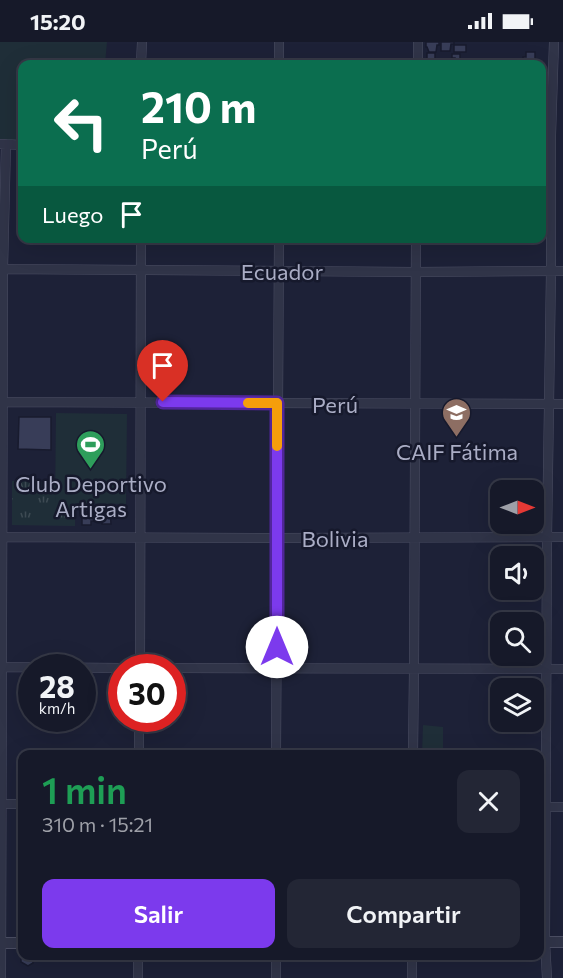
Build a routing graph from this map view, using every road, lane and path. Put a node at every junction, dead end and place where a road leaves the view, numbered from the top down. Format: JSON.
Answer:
{"nodes":[{"id":1,"x":142,"y":42,"type":"edge"},
{"id":2,"x":279,"y":42,"type":"edge"},
{"id":3,"x":418,"y":42,"type":"edge"},
{"id":4,"x":554,"y":42,"type":"edge"},
{"id":5,"x":141,"y":60,"type":"edge"},
{"id":6,"x":279,"y":60,"type":"edge"},
{"id":7,"x":418,"y":60,"type":"edge"},
{"id":8,"x":551,"y":135,"type":"junction"},
{"id":9,"x":563,"y":136,"type":"edge"},
{"id":10,"x":3,"y":144,"type":"edge"},
{"id":11,"x":18,"y":145,"type":"edge"},
{"id":12,"x":141,"y":243,"type":"edge"},
{"id":13,"x":279,"y":243,"type":"edge"},
{"id":14,"x":416,"y":243,"type":"edge"},
{"id":15,"x":2,"y":269,"type":"edge"},
{"id":16,"x":141,"y":270,"type":"junction"},
{"id":17,"x":278,"y":271,"type":"junction"},
{"id":18,"x":551,"y":271,"type":"junction"},
{"id":19,"x":563,"y":271,"type":"edge"},
{"id":20,"x":415,"y":272,"type":"junction"},
{"id":21,"x":1,"y":402,"type":"edge"},
{"id":22,"x":140,"y":402,"type":"junction"},
{"id":23,"x":277,"y":403,"type":"junction"},
{"id":24,"x":414,"y":404,"type":"junction"},
{"id":25,"x":549,"y":404,"type":"junction"},
{"id":26,"x":563,"y":404,"type":"edge"},
{"id":27,"x":1,"y":537,"type":"edge"},
{"id":28,"x":139,"y":537,"type":"junction"},
{"id":29,"x":563,"y":537,"type":"edge"},
{"id":30,"x":277,"y":538,"type":"junction"},
{"id":31,"x":414,"y":538,"type":"junction"},
{"id":32,"x":547,"y":538,"type":"junction"},
{"id":33,"x":140,"y":654,"type":"edge"},
{"id":34,"x":1,"y":667,"type":"edge"},
{"id":35,"x":108,"y":668,"type":"edge"},
{"id":36,"x":186,"y":668,"type":"edge"},
{"id":37,"x":277,"y":669,"type":"junction"},
{"id":38,"x":414,"y":669,"type":"junction"},
{"id":39,"x":546,"y":669,"type":"junction"},
{"id":40,"x":563,"y":669,"type":"edge"},
{"id":41,"x":140,"y":732,"type":"edge"},
{"id":42,"x":140,"y":750,"type":"edge"},
{"id":43,"x":276,"y":750,"type":"edge"},
{"id":44,"x":413,"y":750,"type":"edge"},
{"id":45,"x":544,"y":761,"type":"edge"},
{"id":46,"x":0,"y":804,"type":"edge"},
{"id":47,"x":18,"y":804,"type":"edge"},
{"id":48,"x":544,"y":807,"type":"edge"},
{"id":49,"x":563,"y":807,"type":"edge"},
{"id":50,"x":544,"y":942,"type":"edge"},
{"id":51,"x":563,"y":942,"type":"edge"},
{"id":52,"x":18,"y":943,"type":"edge"},
{"id":53,"x":1,"y":944,"type":"edge"},
{"id":54,"x":544,"y":951,"type":"edge"},
{"id":55,"x":138,"y":960,"type":"edge"},
{"id":56,"x":276,"y":960,"type":"edge"},
{"id":57,"x":412,"y":960,"type":"edge"},
{"id":58,"x":1,"y":978,"type":"edge"},
{"id":59,"x":138,"y":978,"type":"edge"},
{"id":60,"x":276,"y":978,"type":"edge"},
{"id":61,"x":412,"y":978,"type":"edge"},
{"id":62,"x":547,"y":978,"type":"edge"}],
"edges":[{"from":1,"to":5,"type":"street"},
{"from":2,"to":6,"type":"street"},
{"from":3,"to":7,"type":"street"},
{"from":4,"to":8,"type":"street"},
{"from":8,"to":9,"type":"street"},
{"from":8,"to":18,"type":"street"},
{"from":10,"to":11,"type":"street"},
{"from":10,"to":15,"type":"street"},
{"from":12,"to":16,"type":"street"},
{"from":13,"to":17,"type":"street"},
{"from":14,"to":20,"type":"street"},
{"from":15,"to":16,"type":"street","name":"Ecuador"},
{"from":15,"to":21,"type":"street"},
{"from":16,"to":17,"type":"street","name":"Ecuador"},
{"from":16,"to":22,"type":"street"},
{"from":17,"to":20,"type":"street","name":"Ecuador"},
{"from":17,"to":23,"type":"street"},
{"from":18,"to":19,"type":"street","name":"Ecuador"},
{"from":18,"to":20,"type":"street","name":"Ecuador"},
{"from":18,"to":25,"type":"street"},
{"from":20,"to":24,"type":"street"},
{"from":21,"to":22,"type":"street","name":"Perú"},
{"from":21,"to":27,"type":"street"},
{"from":22,"to":23,"type":"street","name":"Perú"},
{"from":22,"to":28,"type":"street"},
{"from":23,"to":24,"type":"street","name":"Perú"},
{"from":23,"to":30,"type":"street"},
{"from":24,"to":25,"type":"street","name":"Perú"},
{"from":24,"to":31,"type":"street"},
{"from":25,"to":26,"type":"street","name":"Perú"},
{"from":25,"to":32,"type":"street"},
{"from":27,"to":28,"type":"street","name":"Bolivia"},
{"from":27,"to":34,"type":"street"},
{"from":28,"to":30,"type":"street","name":"Bolivia"},
{"from":28,"to":33,"type":"street"},
{"from":29,"to":32,"type":"street","name":"Bolivia"},
{"from":30,"to":31,"type":"street","name":"Bolivia"},
{"from":30,"to":37,"type":"street"},
{"from":31,"to":32,"type":"street","name":"Bolivia"},
{"from":31,"to":38,"type":"street"},
{"from":32,"to":39,"type":"street"},
{"from":34,"to":35,"type":"street"},
{"from":34,"to":46,"type":"street"},
{"from":36,"to":37,"type":"street"},
{"from":37,"to":38,"type":"street"},
{"from":37,"to":43,"type":"street"},
{"from":38,"to":39,"type":"street"},
{"from":38,"to":44,"type":"street"},
{"from":39,"to":40,"type":"street"},
{"from":39,"to":45,"type":"street"},
{"from":41,"to":42,"type":"street"},
{"from":46,"to":47,"type":"street"},
{"from":46,"to":53,"type":"street"},
{"from":48,"to":49,"type":"street"},
{"from":50,"to":51,"type":"street"},
{"from":52,"to":53,"type":"street"},
{"from":53,"to":58,"type":"street"},
{"from":54,"to":62,"type":"street"},
{"from":55,"to":59,"type":"street"},
{"from":56,"to":60,"type":"street"},
{"from":57,"to":61,"type":"street"}]}
